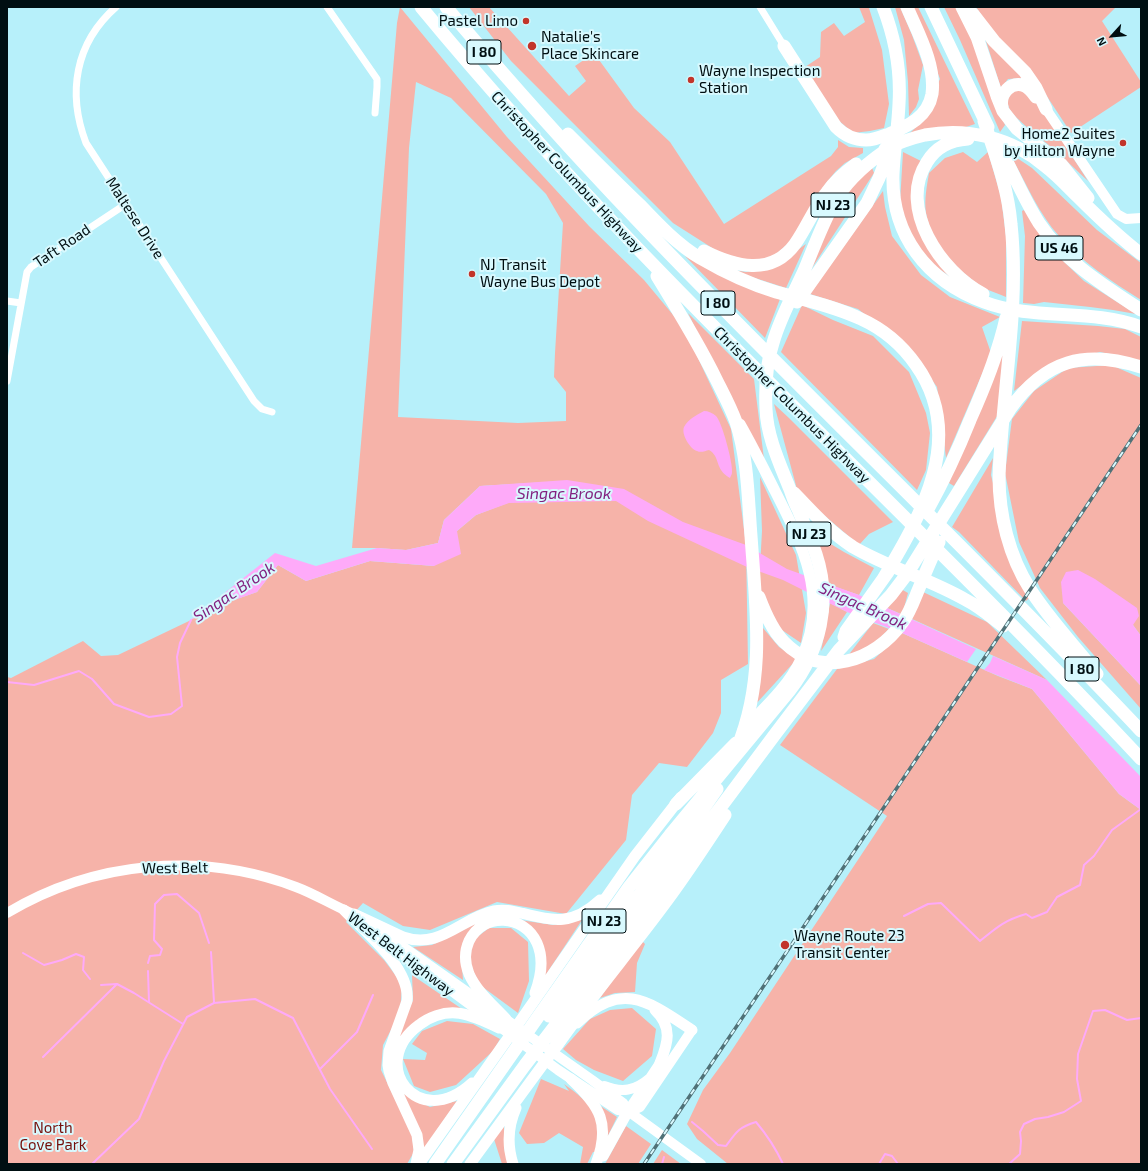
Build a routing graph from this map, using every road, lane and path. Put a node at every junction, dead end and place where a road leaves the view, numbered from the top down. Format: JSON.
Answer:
{"nodes":[{"id":1,"x":116,"y":7,"type":"edge"},
{"id":2,"x":327,"y":7,"type":"edge"},
{"id":3,"x":421,"y":7,"type":"edge"},
{"id":4,"x":446,"y":7,"type":"edge"},
{"id":5,"x":760,"y":7,"type":"edge"},
{"id":6,"x":883,"y":7,"type":"edge"},
{"id":7,"x":907,"y":7,"type":"edge"},
{"id":8,"x":931,"y":7,"type":"edge"},
{"id":9,"x":962,"y":7,"type":"edge"},
{"id":10,"x":968,"y":7,"type":"edge"},
{"id":11,"x":784,"y":46,"type":"joint"},
{"id":12,"x":522,"y":96,"type":"junction"},
{"id":13,"x":900,"y":104,"type":"junction"},
{"id":14,"x":1046,"y":109,"type":"junction"},
{"id":15,"x":1003,"y":111,"type":"junction"},
{"id":16,"x":375,"y":113,"type":"dead end"},
{"id":17,"x":1017,"y":147,"type":"junction"},
{"id":18,"x":894,"y":150,"type":"junction"},
{"id":19,"x":1001,"y":159,"type":"junction"},
{"id":20,"x":126,"y":204,"type":"junction"},
{"id":21,"x":639,"y":204,"type":"junction"},
{"id":22,"x":1096,"y":214,"type":"junction"},
{"id":23,"x":1141,"y":218,"type":"edge"},
{"id":24,"x":641,"y":252,"type":"junction"},
{"id":25,"x":1141,"y":254,"type":"edge"},
{"id":26,"x":802,"y":285,"type":"junction"},
{"id":27,"x":1013,"y":288,"type":"junction"},
{"id":28,"x":7,"y":301,"type":"edge"},
{"id":29,"x":21,"y":304,"type":"junction"},
{"id":30,"x":999,"y":305,"type":"junction"},
{"id":31,"x":1141,"y":310,"type":"edge"},
{"id":32,"x":1141,"y":327,"type":"edge"},
{"id":33,"x":1141,"y":367,"type":"edge"},
{"id":34,"x":7,"y":381,"type":"edge"},
{"id":35,"x":726,"y":399,"type":"junction"},
{"id":36,"x":272,"y":412,"type":"dead end"},
{"id":37,"x":790,"y":489,"type":"junction"},
{"id":38,"x":932,"y":492,"type":"junction"},
{"id":39,"x":951,"y":511,"type":"junction"},
{"id":40,"x":755,"y":586,"type":"junction"},
{"id":41,"x":818,"y":600,"type":"junction"},
{"id":42,"x":858,"y":623,"type":"junction"},
{"id":43,"x":1044,"y":657,"type":"junction"},
{"id":44,"x":790,"y":690,"type":"junction"},
{"id":45,"x":1141,"y":729,"type":"edge"},
{"id":46,"x":776,"y":733,"type":"junction"},
{"id":47,"x":1141,"y":759,"type":"edge"},
{"id":48,"x":676,"y":804,"type":"junction"},
{"id":49,"x":622,"y":874,"type":"junction"},
{"id":50,"x":349,"y":912,"type":"junction"},
{"id":51,"x":7,"y":913,"type":"edge"},
{"id":52,"x":637,"y":1000,"type":"junction"},
{"id":53,"x":524,"y":1017,"type":"junction"},
{"id":54,"x":503,"y":1023,"type":"junction"},
{"id":55,"x":692,"y":1030,"type":"joint"},
{"id":56,"x":556,"y":1046,"type":"junction"},
{"id":57,"x":492,"y":1062,"type":"junction"},
{"id":58,"x":660,"y":1063,"type":"joint"},
{"id":59,"x":650,"y":1078,"type":"junction"},
{"id":60,"x":571,"y":1079,"type":"junction"},
{"id":61,"x":592,"y":1080,"type":"junction"},
{"id":62,"x":530,"y":1081,"type":"junction"},
{"id":63,"x":628,"y":1111,"type":"junction"},
{"id":64,"x":483,"y":1123,"type":"junction"},
{"id":65,"x":418,"y":1164,"type":"edge"},
{"id":66,"x":435,"y":1164,"type":"edge"},
{"id":67,"x":440,"y":1164,"type":"edge"},
{"id":68,"x":453,"y":1164,"type":"edge"},
{"id":69,"x":458,"y":1164,"type":"edge"},
{"id":70,"x":470,"y":1164,"type":"edge"},
{"id":71,"x":513,"y":1164,"type":"edge"},
{"id":72,"x":597,"y":1164,"type":"edge"},
{"id":73,"x":701,"y":1164,"type":"edge"}],
"edges":[{"from":1,"to":20,"type":"street","name":"Maltese Drive"},
{"from":2,"to":16,"type":"street"},
{"from":3,"to":24,"type":"highway","name":"Christopher Columbus Highway","number":"I 80"},
{"from":4,"to":12,"type":"highway","name":"Christopher Columbus Highway","number":"I 80"},
{"from":5,"to":11,"type":"street"},
{"from":6,"to":13,"type":"highway"},
{"from":7,"to":11,"type":"highway"},
{"from":8,"to":19,"type":"highway"},
{"from":9,"to":15,"type":"highway"},
{"from":10,"to":14,"type":"highway"},
{"from":12,"to":21,"type":"highway"},
{"from":12,"to":45,"type":"highway","name":"Christopher Columbus Highway","number":"I 80"},
{"from":13,"to":18,"type":"highway"},
{"from":13,"to":26,"type":"highway"},
{"from":14,"to":15,"type":"highway"},
{"from":14,"to":23,"type":"main road"},
{"from":15,"to":22,"type":"highway"},
{"from":17,"to":18,"type":"highway","number":"NJ 23"},
{"from":17,"to":22,"type":"highway","number":"NJ 23"},
{"from":17,"to":30,"type":"highway"},
{"from":18,"to":21,"type":"highway"},
{"from":18,"to":26,"type":"highway","number":"NJ 23"},
{"from":18,"to":30,"type":"highway"},
{"from":19,"to":27,"type":"highway"},
{"from":19,"to":31,"type":"highway","number":"US 46"},
{"from":20,"to":29,"type":"street","name":"Taft Road"},
{"from":20,"to":36,"type":"street","name":"Maltese Drive"},
{"from":21,"to":38,"type":"highway"},
{"from":22,"to":25,"type":"highway","number":"NJ 23"},
{"from":24,"to":35,"type":"highway"},
{"from":24,"to":43,"type":"highway","name":"Christopher Columbus Highway","number":"I 80"},
{"from":26,"to":37,"type":"highway","number":"NJ 23"},
{"from":27,"to":38,"type":"highway"},
{"from":27,"to":45,"type":"highway"},
{"from":28,"to":29,"type":"street"},
{"from":29,"to":34,"type":"street","name":"Taft Road"},
{"from":30,"to":32,"type":"highway"},
{"from":33,"to":39,"type":"highway"},
{"from":35,"to":40,"type":"highway"},
{"from":35,"to":41,"type":"main road"},
{"from":37,"to":41,"type":"highway","number":"NJ 23"},
{"from":37,"to":43,"type":"highway"},
{"from":38,"to":42,"type":"highway"},
{"from":39,"to":40,"type":"highway"},
{"from":39,"to":42,"type":"highway"},
{"from":40,"to":67,"type":"highway"},
{"from":41,"to":44,"type":"highway","number":"NJ 23"},
{"from":41,"to":48,"type":"main road"},
{"from":42,"to":46,"type":"highway","number":"NJ 23"},
{"from":43,"to":47,"type":"highway","name":"Christopher Columbus Highway","number":"I 80"},
{"from":44,"to":48,"type":"highway"},
{"from":44,"to":66,"type":"highway","number":"NJ 23"},
{"from":46,"to":56,"type":"highway"},
{"from":46,"to":64,"type":"highway","number":"NJ 23"},
{"from":48,"to":49,"type":"main road"},
{"from":49,"to":50,"type":"main road"},
{"from":49,"to":53,"type":"main road"},
{"from":50,"to":51,"type":"main road","name":"West Belt"},
{"from":50,"to":54,"type":"main road","name":"West Belt Highway"},
{"from":50,"to":65,"type":"main road"},
{"from":52,"to":55,"type":"main road"},
{"from":52,"to":56,"type":"main road"},
{"from":52,"to":58,"type":"main road"},
{"from":53,"to":54,"type":"main road"},
{"from":53,"to":57,"type":"main road"},
{"from":54,"to":57,"type":"main road"},
{"from":54,"to":60,"type":"main road","name":"West Belt Highway"},
{"from":54,"to":61,"type":"main road","name":"West Belt Highway"},
{"from":55,"to":63,"type":"main road"},
{"from":56,"to":62,"type":"main road"},
{"from":57,"to":65,"type":"main road"},
{"from":58,"to":59,"type":"main road"},
{"from":59,"to":61,"type":"main road"},
{"from":59,"to":63,"type":"main road"},
{"from":60,"to":63,"type":"main road","name":"West Belt Highway"},
{"from":60,"to":72,"type":"main road"},
{"from":61,"to":63,"type":"main road","name":"West Belt Highway"},
{"from":62,"to":70,"type":"main road"},
{"from":62,"to":71,"type":"main road"},
{"from":63,"to":72,"type":"main road"},
{"from":63,"to":73,"type":"main road","name":"West Belt Highway"},
{"from":64,"to":68,"type":"highway","number":"NJ 23"},
{"from":64,"to":69,"type":"highway"}]}
